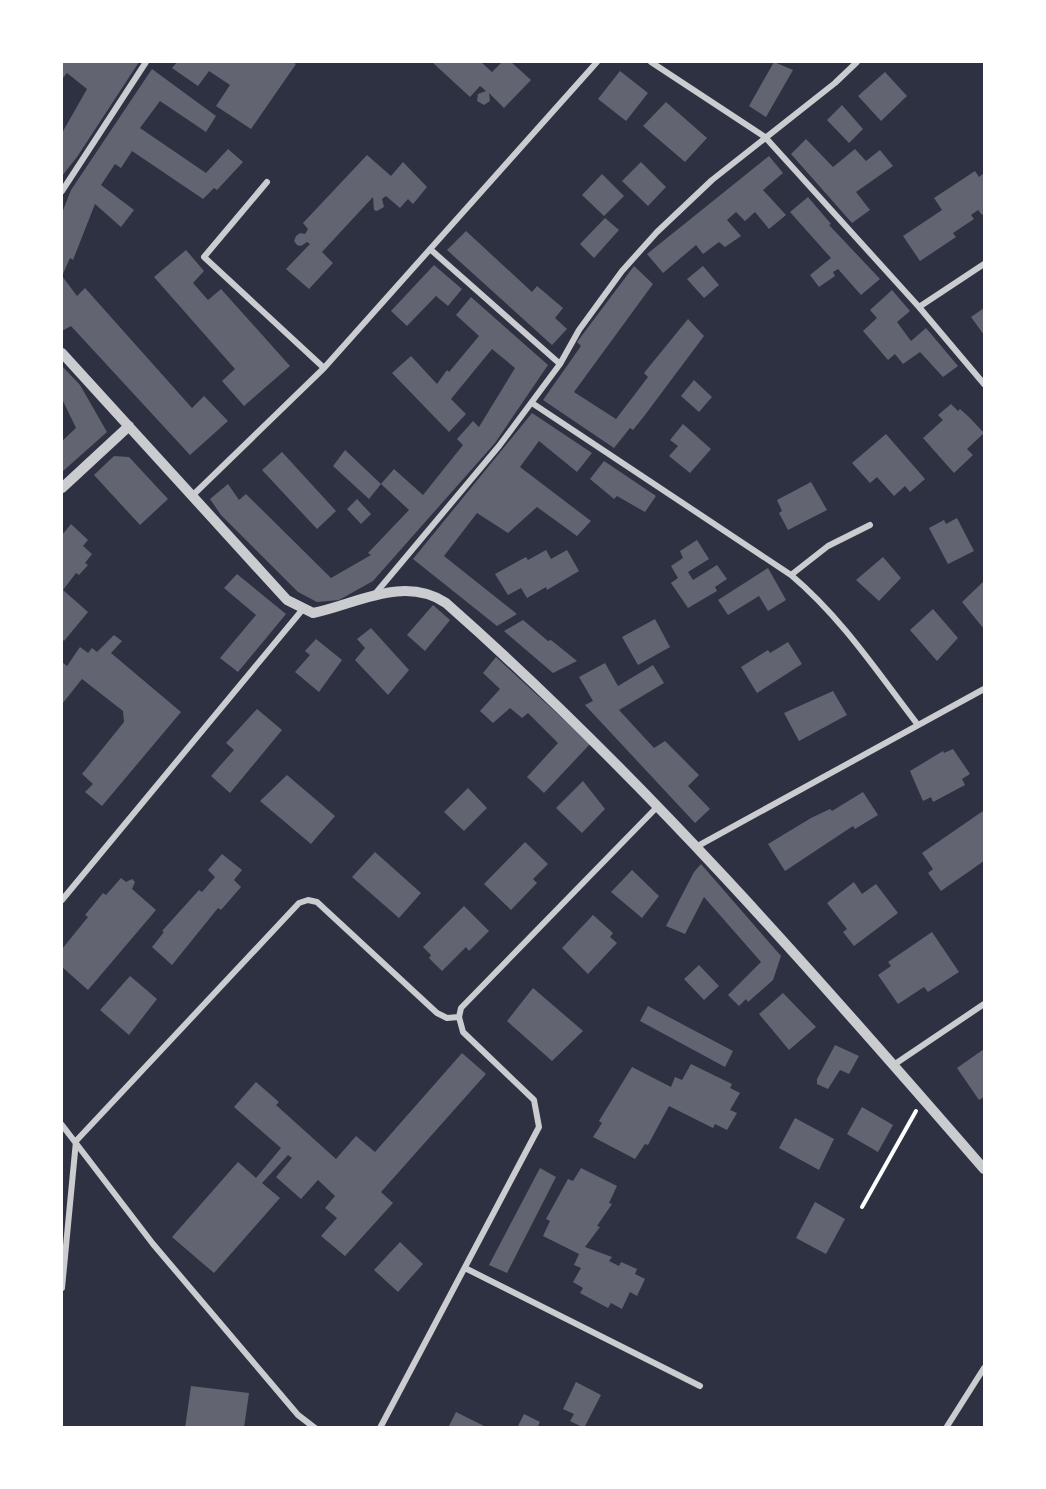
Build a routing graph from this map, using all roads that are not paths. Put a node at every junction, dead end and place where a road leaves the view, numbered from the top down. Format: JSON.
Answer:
{"nodes":[{"id":1,"x":146,"y":62,"type":"edge"},
{"id":2,"x":597,"y":62,"type":"edge"},
{"id":3,"x":651,"y":62,"type":"edge"},
{"id":4,"x":857,"y":62,"type":"edge"},
{"id":5,"x":765,"y":136,"type":"junction"},
{"id":6,"x":267,"y":182,"type":"dead end"},
{"id":7,"x":62,"y":191,"type":"edge"},
{"id":8,"x":430,"y":249,"type":"junction"},
{"id":9,"x":984,"y":264,"type":"edge"},
{"id":10,"x":920,"y":307,"type":"junction"},
{"id":11,"x":62,"y":353,"type":"edge"},
{"id":12,"x":560,"y":364,"type":"junction"},
{"id":13,"x":324,"y":368,"type":"junction"},
{"id":14,"x":984,"y":384,"type":"edge"},
{"id":15,"x":532,"y":403,"type":"junction"},
{"id":16,"x":129,"y":426,"type":"junction"},
{"id":17,"x":62,"y":488,"type":"edge"},
{"id":18,"x":191,"y":497,"type":"junction"},
{"id":19,"x":870,"y":525,"type":"dead end"},
{"id":20,"x":791,"y":575,"type":"junction"},
{"id":21,"x":374,"y":595,"type":"junction"},
{"id":22,"x":303,"y":609,"type":"junction"},
{"id":23,"x":984,"y":689,"type":"edge"},
{"id":24,"x":918,"y":725,"type":"junction"},
{"id":25,"x":658,"y":806,"type":"junction"},
{"id":26,"x":695,"y":847,"type":"junction"},
{"id":27,"x":62,"y":900,"type":"edge"},
{"id":28,"x":984,"y":1004,"type":"edge"},
{"id":29,"x":459,"y":1017,"type":"junction"},
{"id":30,"x":895,"y":1064,"type":"junction"},
{"id":31,"x":62,"y":1125,"type":"edge"},
{"id":32,"x":76,"y":1141,"type":"junction"},
{"id":33,"x":984,"y":1169,"type":"edge"},
{"id":34,"x":465,"y":1268,"type":"junction"},
{"id":35,"x":62,"y":1288,"type":"edge"},
{"id":36,"x":984,"y":1368,"type":"edge"},
{"id":37,"x":700,"y":1386,"type":"dead end"},
{"id":38,"x":315,"y":1428,"type":"edge"},
{"id":39,"x":380,"y":1428,"type":"edge"},
{"id":40,"x":946,"y":1428,"type":"edge"}],
"edges":[{"from":1,"to":7,"type":"street"},
{"from":2,"to":8,"type":"street"},
{"from":3,"to":5,"type":"street"},
{"from":4,"to":5,"type":"street"},
{"from":5,"to":10,"type":"street"},
{"from":5,"to":12,"type":"street"},
{"from":6,"to":13,"type":"street"},
{"from":8,"to":12,"type":"street"},
{"from":8,"to":13,"type":"street"},
{"from":9,"to":10,"type":"street"},
{"from":10,"to":14,"type":"street"},
{"from":11,"to":16,"type":"street"},
{"from":12,"to":15,"type":"street"},
{"from":13,"to":18,"type":"street"},
{"from":15,"to":20,"type":"street"},
{"from":15,"to":21,"type":"street"},
{"from":16,"to":17,"type":"street"},
{"from":16,"to":18,"type":"street"},
{"from":18,"to":22,"type":"street"},
{"from":19,"to":20,"type":"street"},
{"from":20,"to":24,"type":"street"},
{"from":21,"to":22,"type":"street"},
{"from":21,"to":25,"type":"street"},
{"from":22,"to":27,"type":"street"},
{"from":23,"to":24,"type":"street"},
{"from":24,"to":26,"type":"street"},
{"from":25,"to":26,"type":"street"},
{"from":25,"to":29,"type":"street"},
{"from":26,"to":30,"type":"street"},
{"from":28,"to":30,"type":"street"},
{"from":29,"to":32,"type":"street"},
{"from":29,"to":34,"type":"street"},
{"from":30,"to":33,"type":"street"},
{"from":31,"to":32,"type":"street"},
{"from":32,"to":35,"type":"street"},
{"from":32,"to":38,"type":"street"},
{"from":34,"to":37,"type":"street"},
{"from":34,"to":39,"type":"street"},
{"from":36,"to":40,"type":"street"}]}
